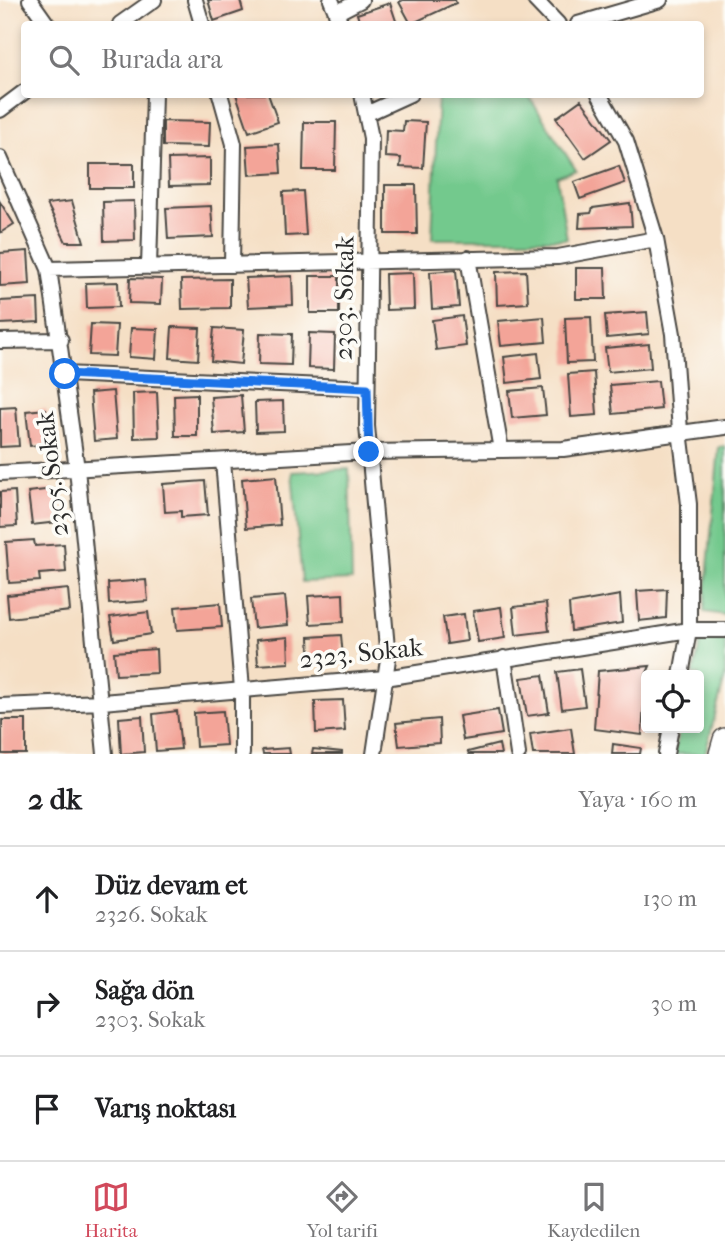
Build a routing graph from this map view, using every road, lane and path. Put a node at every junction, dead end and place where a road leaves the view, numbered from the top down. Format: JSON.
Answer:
{"nodes":[{"id":1,"x":30,"y":0,"type":"edge"},
{"id":2,"x":154,"y":0,"type":"edge"},
{"id":3,"x":195,"y":0,"type":"edge"},
{"id":4,"x":361,"y":0,"type":"edge"},
{"id":5,"x":535,"y":0,"type":"edge"},
{"id":6,"x":660,"y":0,"type":"edge"},
{"id":7,"x":336,"y":12,"type":"edge"},
{"id":8,"x":45,"y":21,"type":"edge"},
{"id":9,"x":124,"y":21,"type":"edge"},
{"id":10,"x":201,"y":21,"type":"edge"},
{"id":11,"x":555,"y":21,"type":"edge"},
{"id":12,"x":588,"y":21,"type":"edge"},
{"id":13,"x":21,"y":94,"type":"edge"},
{"id":14,"x":155,"y":98,"type":"edge"},
{"id":15,"x":221,"y":98,"type":"edge"},
{"id":16,"x":363,"y":98,"type":"edge"},
{"id":17,"x":401,"y":98,"type":"edge"},
{"id":18,"x":601,"y":98,"type":"edge"},
{"id":19,"x":0,"y":110,"type":"edge"},
{"id":20,"x":366,"y":114,"type":"junction"},
{"id":21,"x":0,"y":158,"type":"edge"},
{"id":22,"x":656,"y":239,"type":"junction"},
{"id":23,"x":468,"y":258,"type":"junction"},
{"id":24,"x":369,"y":259,"type":"junction"},
{"id":25,"x":232,"y":265,"type":"junction"},
{"id":26,"x":149,"y":267,"type":"junction"},
{"id":27,"x":49,"y":269,"type":"junction"},
{"id":28,"x":61,"y":340,"type":"junction"},
{"id":29,"x":0,"y":341,"type":"edge"},
{"id":30,"x":65,"y":374,"type":"junction"},
{"id":31,"x":367,"y":388,"type":"junction"},
{"id":32,"x":725,"y":427,"type":"edge"},
{"id":33,"x":680,"y":431,"type":"junction"},
{"id":34,"x":501,"y":450,"type":"junction"},
{"id":35,"x":369,"y":452,"type":"junction"},
{"id":36,"x":223,"y":461,"type":"junction"},
{"id":37,"x":77,"y":469,"type":"junction"},
{"id":38,"x":0,"y":474,"type":"edge"},
{"id":39,"x":689,"y":630,"type":"junction"},
{"id":40,"x":725,"y":630,"type":"edge"},
{"id":41,"x":504,"y":658,"type":"junction"},
{"id":42,"x":682,"y":670,"type":"edge"},
{"id":43,"x":385,"y":678,"type":"junction"},
{"id":44,"x":242,"y":689,"type":"junction"},
{"id":45,"x":102,"y":702,"type":"junction"},
{"id":46,"x":0,"y":706,"type":"edge"},
{"id":47,"x":670,"y":733,"type":"edge"},
{"id":48,"x":725,"y":740,"type":"edge"},
{"id":49,"x":106,"y":754,"type":"edge"},
{"id":50,"x":242,"y":754,"type":"edge"},
{"id":51,"x":374,"y":754,"type":"edge"},
{"id":52,"x":518,"y":754,"type":"edge"},
{"id":53,"x":666,"y":754,"type":"edge"},
{"id":54,"x":721,"y":754,"type":"edge"}],
"edges":[{"from":1,"to":8,"type":"street"},
{"from":2,"to":9,"type":"street"},
{"from":3,"to":10,"type":"street"},
{"from":4,"to":7,"type":"street"},
{"from":5,"to":11,"type":"street"},
{"from":6,"to":12,"type":"street"},
{"from":13,"to":19,"type":"street"},
{"from":14,"to":26,"type":"street"},
{"from":15,"to":25,"type":"street"},
{"from":16,"to":20,"type":"street","name":"2303. Sokak"},
{"from":17,"to":20,"type":"street"},
{"from":18,"to":22,"type":"street"},
{"from":20,"to":24,"type":"street","name":"2303. Sokak"},
{"from":21,"to":27,"type":"street","name":"2305. Sokak"},
{"from":22,"to":23,"type":"street"},
{"from":22,"to":33,"type":"street"},
{"from":23,"to":24,"type":"street"},
{"from":23,"to":34,"type":"street"},
{"from":24,"to":25,"type":"street"},
{"from":24,"to":31,"type":"street","name":"2303. Sokak"},
{"from":25,"to":26,"type":"street"},
{"from":26,"to":27,"type":"street"},
{"from":27,"to":28,"type":"street","name":"2305. Sokak"},
{"from":28,"to":29,"type":"street"},
{"from":28,"to":30,"type":"street","name":"2305. Sokak"},
{"from":30,"to":31,"type":"street"},
{"from":30,"to":37,"type":"street","name":"2305. Sokak"},
{"from":31,"to":35,"type":"street","name":"2303. Sokak"},
{"from":32,"to":33,"type":"street"},
{"from":33,"to":34,"type":"street"},
{"from":33,"to":39,"type":"street"},
{"from":34,"to":35,"type":"street"},
{"from":35,"to":36,"type":"street"},
{"from":35,"to":43,"type":"street","name":"2303. Sokak"},
{"from":36,"to":37,"type":"street"},
{"from":36,"to":44,"type":"street"},
{"from":37,"to":38,"type":"street"},
{"from":37,"to":45,"type":"street","name":"2305. Sokak"},
{"from":39,"to":40,"type":"street","name":"2323. Sokak"},
{"from":39,"to":41,"type":"street","name":"2323. Sokak"},
{"from":39,"to":42,"type":"street"},
{"from":41,"to":43,"type":"street","name":"2323. Sokak"},
{"from":41,"to":52,"type":"street"},
{"from":43,"to":44,"type":"street","name":"2323. Sokak"},
{"from":43,"to":51,"type":"street","name":"2303. Sokak"},
{"from":44,"to":45,"type":"street","name":"2323. Sokak"},
{"from":44,"to":50,"type":"street"},
{"from":45,"to":46,"type":"street","name":"2323. Sokak"},
{"from":45,"to":49,"type":"street","name":"2305. Sokak"},
{"from":47,"to":53,"type":"street"},
{"from":48,"to":54,"type":"highway"}]}
